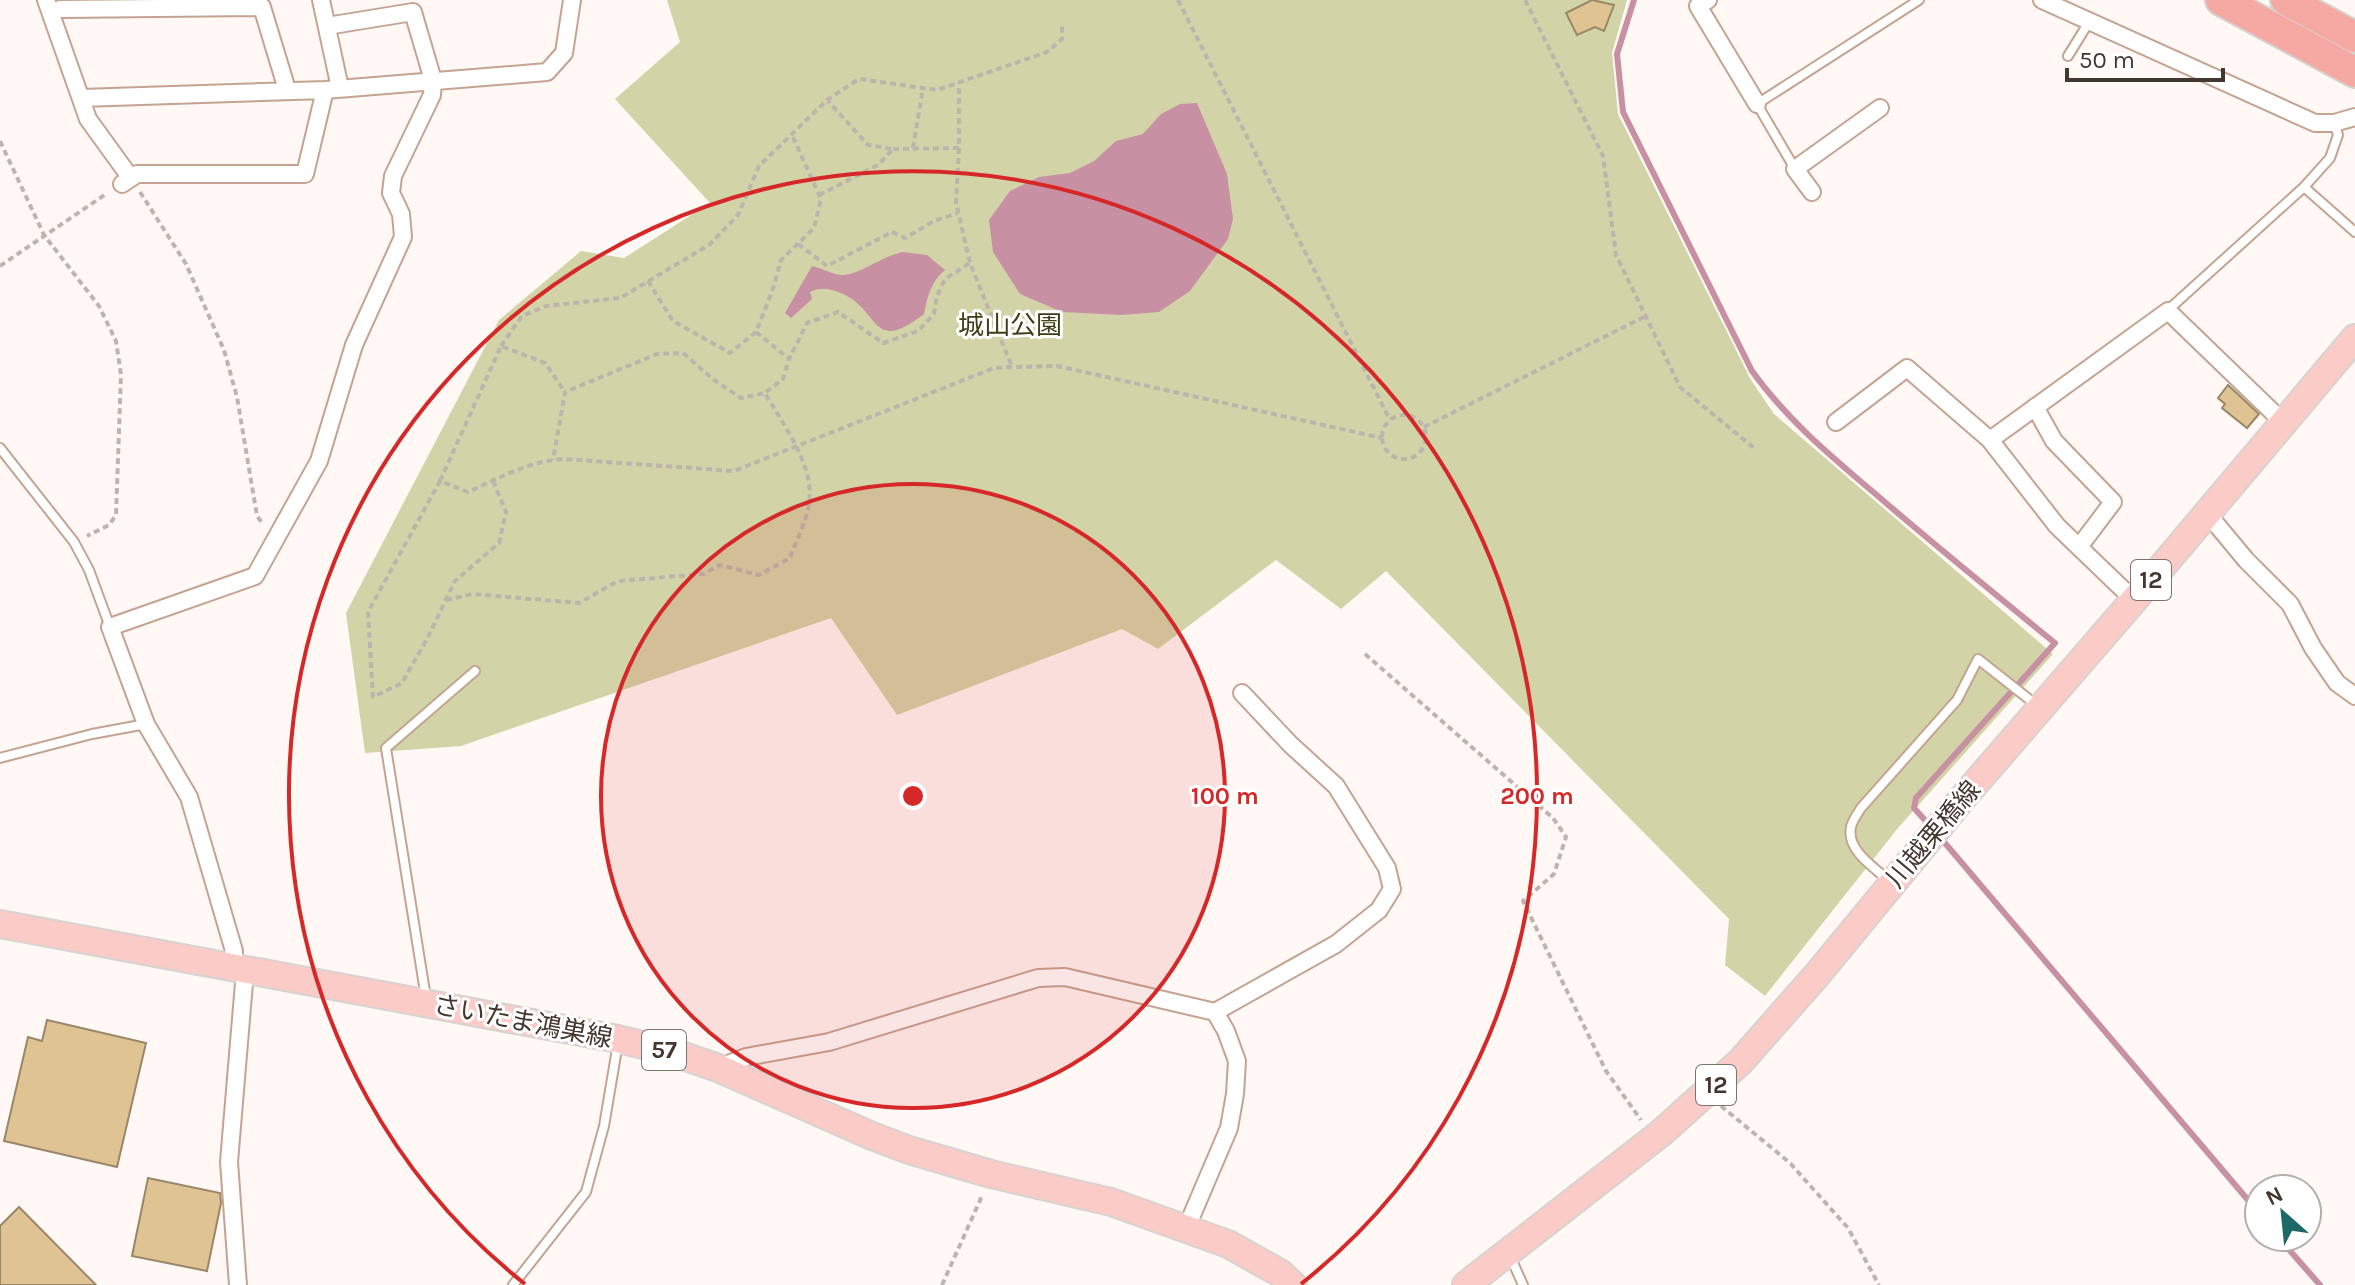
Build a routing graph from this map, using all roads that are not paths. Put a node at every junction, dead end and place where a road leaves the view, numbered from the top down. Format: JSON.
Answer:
{"nodes":[{"id":1,"x":321,"y":0,"type":"edge"},
{"id":2,"x":572,"y":0,"type":"edge"},
{"id":3,"x":1708,"y":0,"type":"edge"},
{"id":4,"x":1919,"y":0,"type":"edge"},
{"id":5,"x":2042,"y":0,"type":"edge"},
{"id":6,"x":2221,"y":0,"type":"edge"},
{"id":7,"x":2286,"y":0,"type":"edge"},
{"id":8,"x":49,"y":6,"type":"edge"},
{"id":9,"x":2089,"y":22,"type":"junction"},
{"id":10,"x":327,"y":26,"type":"junction"},
{"id":11,"x":2355,"y":37,"type":"edge"},
{"id":12,"x":2068,"y":56,"type":"dead end"},
{"id":13,"x":2355,"y":72,"type":"edge"},
{"id":14,"x":433,"y":80,"type":"junction"},
{"id":15,"x":332,"y":89,"type":"junction"},
{"id":16,"x":283,"y":91,"type":"junction"},
{"id":17,"x":81,"y":98,"type":"junction"},
{"id":18,"x":1757,"y":104,"type":"junction"},
{"id":19,"x":1880,"y":108,"type":"dead end"},
{"id":20,"x":2355,"y":117,"type":"edge"},
{"id":21,"x":2334,"y":123,"type":"junction"},
{"id":22,"x":1795,"y":169,"type":"junction"},
{"id":23,"x":2304,"y":187,"type":"junction"},
{"id":24,"x":1812,"y":192,"type":"dead end"},
{"id":25,"x":2355,"y":232,"type":"edge"},
{"id":26,"x":2168,"y":311,"type":"junction"},
{"id":27,"x":2355,"y":338,"type":"edge"},
{"id":28,"x":2035,"y":407,"type":"junction"},
{"id":29,"x":1836,"y":422,"type":"dead end"},
{"id":30,"x":2283,"y":422,"type":"junction"},
{"id":31,"x":1990,"y":440,"type":"junction"},
{"id":32,"x":0,"y":448,"type":"edge"},
{"id":33,"x":2207,"y":513,"type":"junction"},
{"id":34,"x":2079,"y":547,"type":"junction"},
{"id":35,"x":2134,"y":600,"type":"junction"},
{"id":36,"x":110,"y":627,"type":"junction"},
{"id":37,"x":475,"y":671,"type":"dead end"},
{"id":38,"x":1242,"y":693,"type":"dead end"},
{"id":39,"x":2355,"y":696,"type":"edge"},
{"id":40,"x":2039,"y":708,"type":"junction"},
{"id":41,"x":146,"y":724,"type":"junction"},
{"id":42,"x":0,"y":758,"type":"edge"},
{"id":43,"x":1892,"y":883,"type":"junction"},
{"id":44,"x":0,"y":924,"type":"edge"},
{"id":45,"x":240,"y":969,"type":"junction"},
{"id":46,"x":426,"y":1003,"type":"junction"},
{"id":47,"x":1215,"y":1012,"type":"junction"},
{"id":48,"x":618,"y":1039,"type":"junction"},
{"id":49,"x":718,"y":1068,"type":"junction"},
{"id":50,"x":1186,"y":1229,"type":"junction"},
{"id":51,"x":1509,"y":1252,"type":"junction"},
{"id":52,"x":238,"y":1285,"type":"edge"},
{"id":53,"x":513,"y":1285,"type":"edge"},
{"id":54,"x":1293,"y":1285,"type":"edge"},
{"id":55,"x":1466,"y":1285,"type":"edge"},
{"id":56,"x":1523,"y":1285,"type":"edge"}],
"edges":[{"from":1,"to":10,"type":"street"},
{"from":2,"to":14,"type":"street"},
{"from":3,"to":18,"type":"street"},
{"from":4,"to":18,"type":"lane"},
{"from":5,"to":9,"type":"street"},
{"from":6,"to":13,"type":"highway"},
{"from":7,"to":11,"type":"highway"},
{"from":8,"to":16,"type":"street"},
{"from":8,"to":17,"type":"street"},
{"from":9,"to":12,"type":"lane"},
{"from":9,"to":21,"type":"street"},
{"from":10,"to":14,"type":"street"},
{"from":10,"to":15,"type":"street"},
{"from":14,"to":15,"type":"street"},
{"from":14,"to":36,"type":"street"},
{"from":15,"to":16,"type":"street"},
{"from":15,"to":17,"type":"street"},
{"from":16,"to":17,"type":"street"},
{"from":18,"to":22,"type":"lane"},
{"from":19,"to":22,"type":"street"},
{"from":20,"to":21,"type":"street"},
{"from":21,"to":23,"type":"lane"},
{"from":22,"to":24,"type":"street"},
{"from":23,"to":25,"type":"lane"},
{"from":23,"to":26,"type":"lane"},
{"from":26,"to":28,"type":"street"},
{"from":26,"to":30,"type":"street"},
{"from":27,"to":30,"type":"main road","name":"川越栗橋線","number":"12"},
{"from":28,"to":31,"type":"street"},
{"from":28,"to":34,"type":"street"},
{"from":29,"to":31,"type":"street"},
{"from":30,"to":33,"type":"main road","name":"川越栗橋線","number":"12"},
{"from":31,"to":34,"type":"street"},
{"from":32,"to":36,"type":"lane"},
{"from":33,"to":35,"type":"main road","name":"川越栗橋線","number":"12"},
{"from":33,"to":39,"type":"street"},
{"from":34,"to":35,"type":"street"},
{"from":35,"to":40,"type":"main road","name":"川越栗橋線","number":"12"},
{"from":36,"to":41,"type":"street"},
{"from":37,"to":46,"type":"lane"},
{"from":38,"to":47,"type":"street"},
{"from":40,"to":43,"type":"main road","name":"川越栗橋線","number":"12"},
{"from":40,"to":43,"type":"lane"},
{"from":41,"to":42,"type":"lane"},
{"from":41,"to":45,"type":"street"},
{"from":43,"to":51,"type":"main road","name":"川越栗橋線","number":"12"},
{"from":44,"to":45,"type":"main road","name":"さいたま鴻巣線","number":"57"},
{"from":45,"to":46,"type":"main road","name":"さいたま鴻巣線","number":"57"},
{"from":45,"to":52,"type":"street"},
{"from":46,"to":48,"type":"main road","name":"さいたま鴻巣線","number":"57"},
{"from":47,"to":49,"type":"street"},
{"from":47,"to":50,"type":"street"},
{"from":48,"to":49,"type":"main road","name":"さいたま鴻巣線","number":"57"},
{"from":48,"to":53,"type":"lane"},
{"from":49,"to":50,"type":"main road","name":"さいたま鴻巣線","number":"57"},
{"from":50,"to":54,"type":"main road","name":"さいたま鴻巣線","number":"57"},
{"from":51,"to":55,"type":"main road","name":"川越栗橋線","number":"12"},
{"from":51,"to":56,"type":"lane"}]}
